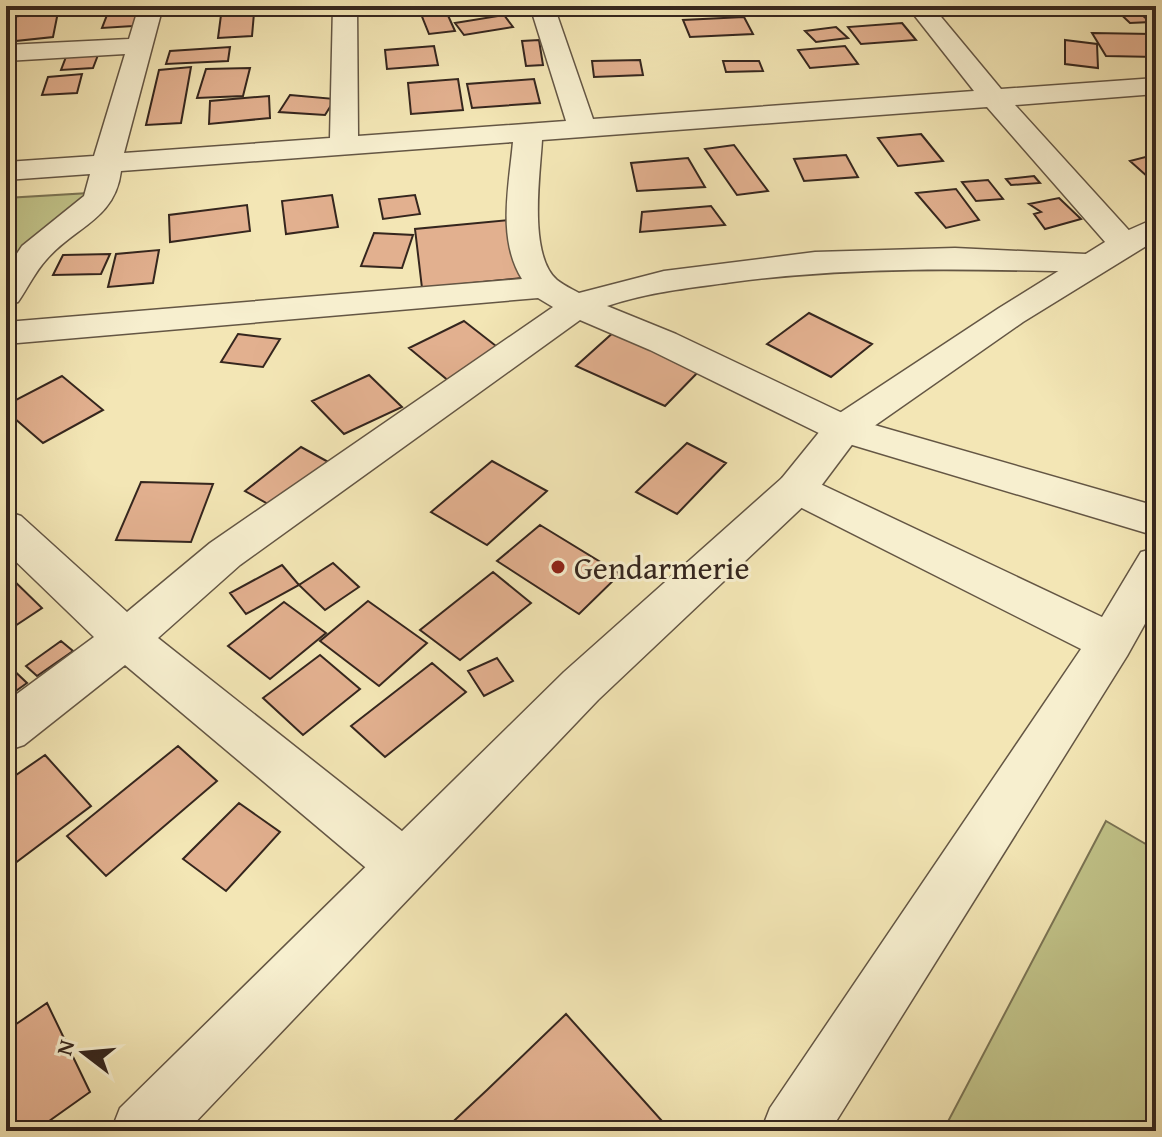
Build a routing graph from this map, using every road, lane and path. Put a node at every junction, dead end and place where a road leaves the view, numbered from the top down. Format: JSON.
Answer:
{"nodes":[{"id":1,"x":151,"y":6,"type":"edge"},
{"id":2,"x":345,"y":6,"type":"edge"},
{"id":3,"x":542,"y":6,"type":"edge"},
{"id":4,"x":919,"y":6,"type":"edge"},
{"id":5,"x":140,"y":46,"type":"junction"},
{"id":6,"x":6,"y":53,"type":"edge"},
{"id":7,"x":1156,"y":86,"type":"edge"},
{"id":8,"x":993,"y":97,"type":"junction"},
{"id":9,"x":582,"y":128,"type":"junction"},
{"id":10,"x":528,"y":134,"type":"junction"},
{"id":11,"x":344,"y":148,"type":"junction"},
{"id":12,"x":107,"y":163,"type":"junction"},
{"id":13,"x":6,"y":171,"type":"edge"},
{"id":14,"x":1125,"y":245,"type":"edge"},
{"id":15,"x":544,"y":287,"type":"junction"},
{"id":16,"x":6,"y":295,"type":"edge"},
{"id":17,"x":577,"y":306,"type":"junction"},
{"id":18,"x":6,"y":333,"type":"edge"},
{"id":19,"x":843,"y":429,"type":"junction"},
{"id":20,"x":797,"y":488,"type":"junction"},
{"id":21,"x":6,"y":527,"type":"edge"},
{"id":22,"x":1155,"y":530,"type":"edge"},
{"id":23,"x":126,"y":639,"type":"junction"},
{"id":24,"x":1111,"y":643,"type":"junction"},
{"id":25,"x":6,"y":730,"type":"edge"},
{"id":26,"x":403,"y":865,"type":"junction"},
{"id":27,"x":143,"y":1131,"type":"edge"},
{"id":28,"x":793,"y":1131,"type":"edge"}],
"edges":[{"from":1,"to":5,"type":"street"},
{"from":2,"to":11,"type":"street"},
{"from":3,"to":9,"type":"street"},
{"from":4,"to":8,"type":"street"},
{"from":5,"to":6,"type":"street"},
{"from":5,"to":12,"type":"street"},
{"from":7,"to":8,"type":"street"},
{"from":8,"to":9,"type":"street"},
{"from":8,"to":14,"type":"street"},
{"from":9,"to":10,"type":"street"},
{"from":10,"to":11,"type":"street"},
{"from":10,"to":15,"type":"street"},
{"from":11,"to":12,"type":"street"},
{"from":12,"to":13,"type":"street"},
{"from":12,"to":16,"type":"street"},
{"from":14,"to":17,"type":"street"},
{"from":14,"to":19,"type":"street"},
{"from":15,"to":17,"type":"street"},
{"from":15,"to":18,"type":"street"},
{"from":17,"to":19,"type":"street"},
{"from":17,"to":23,"type":"street"},
{"from":19,"to":20,"type":"street"},
{"from":19,"to":22,"type":"street"},
{"from":20,"to":24,"type":"street"},
{"from":20,"to":26,"type":"street"},
{"from":21,"to":23,"type":"street"},
{"from":22,"to":24,"type":"street"},
{"from":23,"to":25,"type":"street"},
{"from":23,"to":26,"type":"street"},
{"from":24,"to":28,"type":"street"},
{"from":26,"to":27,"type":"street"}]}
